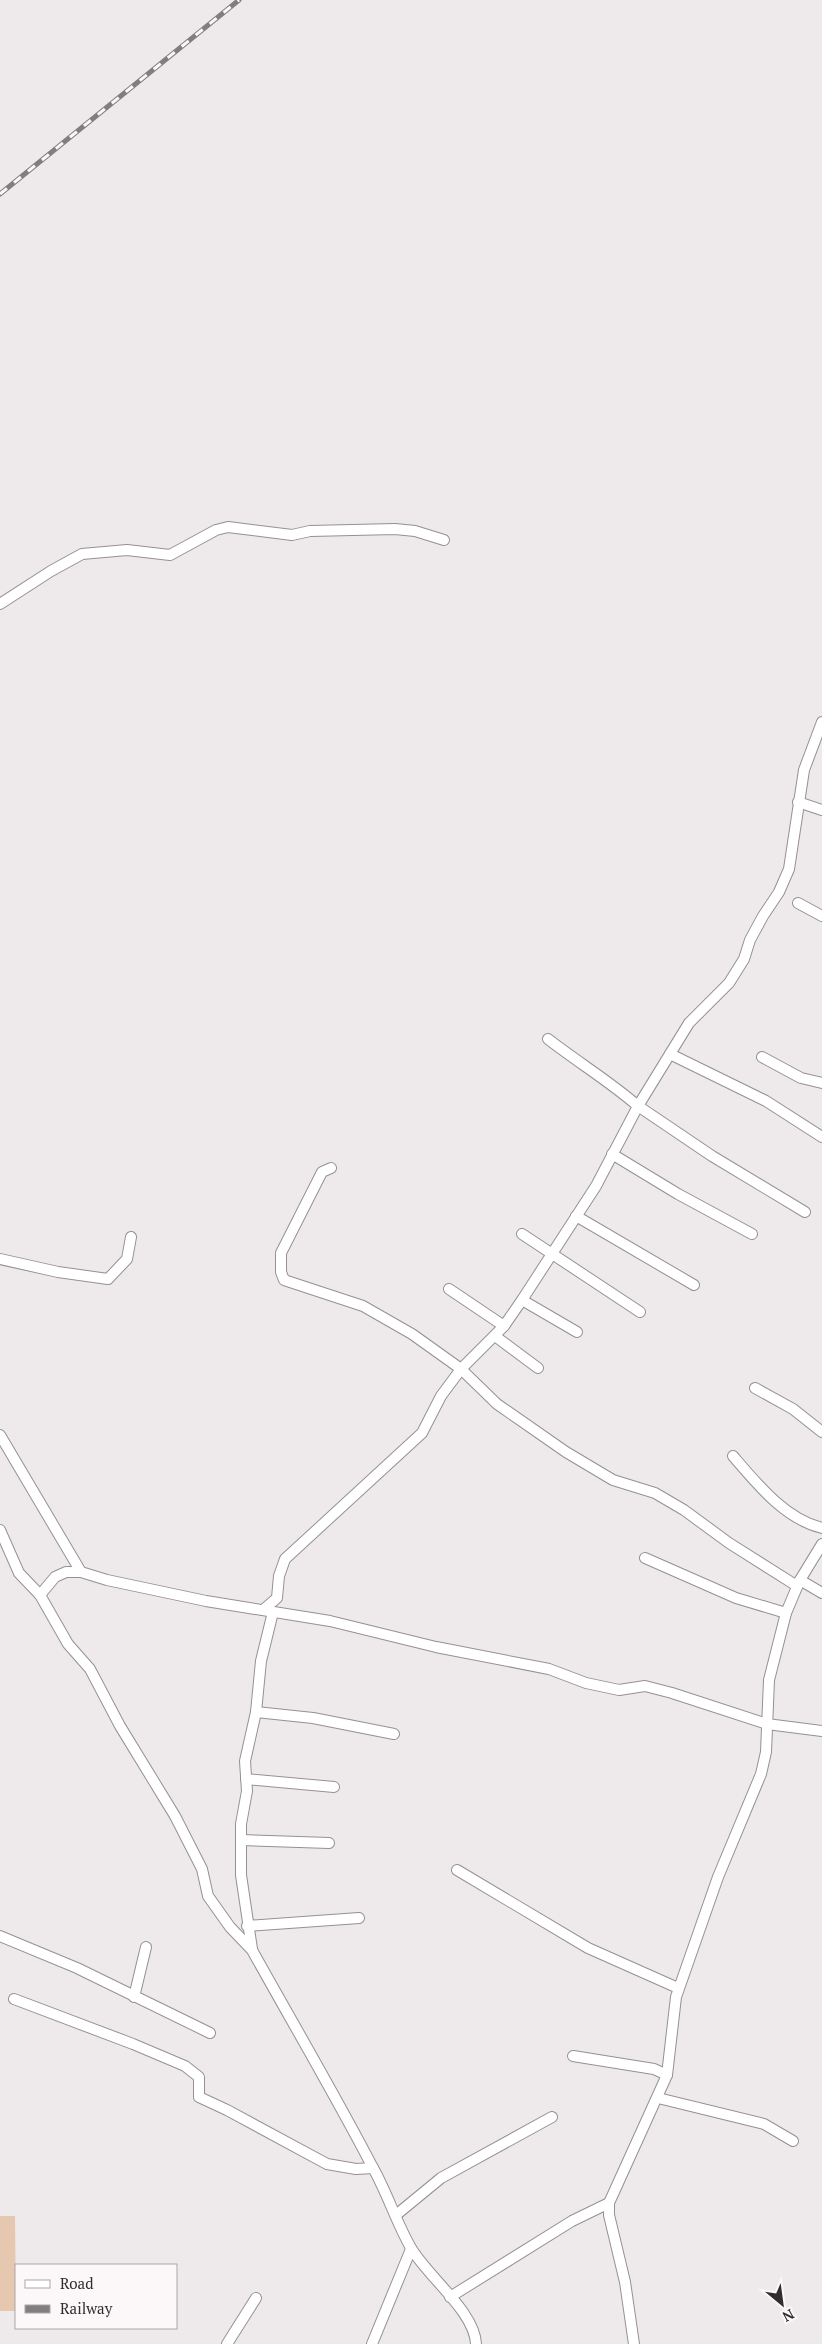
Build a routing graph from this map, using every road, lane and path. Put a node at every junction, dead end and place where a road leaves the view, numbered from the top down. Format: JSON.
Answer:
{"nodes":[{"id":1,"x":444,"y":540,"type":"dead end"},
{"id":2,"x":0,"y":604,"type":"edge"},
{"id":3,"x":822,"y":722,"type":"edge"},
{"id":4,"x":798,"y":802,"type":"junction"},
{"id":5,"x":822,"y":810,"type":"edge"},
{"id":6,"x":798,"y":903,"type":"dead end"},
{"id":7,"x":822,"y":916,"type":"edge"},
{"id":8,"x":548,"y":1039,"type":"dead end"},
{"id":9,"x":670,"y":1054,"type":"junction"},
{"id":10,"x":762,"y":1057,"type":"dead end"},
{"id":11,"x":822,"y":1083,"type":"edge"},
{"id":12,"x":638,"y":1106,"type":"junction"},
{"id":13,"x":822,"y":1137,"type":"edge"},
{"id":14,"x":612,"y":1154,"type":"junction"},
{"id":15,"x":331,"y":1168,"type":"dead end"},
{"id":16,"x":805,"y":1212,"type":"dead end"},
{"id":17,"x":576,"y":1216,"type":"junction"},
{"id":18,"x":522,"y":1234,"type":"dead end"},
{"id":19,"x":752,"y":1234,"type":"dead end"},
{"id":20,"x":130,"y":1237,"type":"dead end"},
{"id":21,"x":551,"y":1255,"type":"junction"},
{"id":22,"x":0,"y":1259,"type":"edge"},
{"id":23,"x":694,"y":1285,"type":"dead end"},
{"id":24,"x":449,"y":1289,"type":"dead end"},
{"id":25,"x":522,"y":1300,"type":"junction"},
{"id":26,"x":640,"y":1312,"type":"dead end"},
{"id":27,"x":504,"y":1326,"type":"junction"},
{"id":28,"x":578,"y":1332,"type":"dead end"},
{"id":29,"x":495,"y":1336,"type":"junction"},
{"id":30,"x":538,"y":1368,"type":"dead end"},
{"id":31,"x":461,"y":1369,"type":"junction"},
{"id":32,"x":755,"y":1388,"type":"dead end"},
{"id":33,"x":822,"y":1432,"type":"edge"},
{"id":34,"x":0,"y":1435,"type":"edge"},
{"id":35,"x":733,"y":1456,"type":"dead end"},
{"id":36,"x":822,"y":1528,"type":"edge"},
{"id":37,"x":0,"y":1530,"type":"edge"},
{"id":38,"x":822,"y":1544,"type":"edge"},
{"id":39,"x":645,"y":1558,"type":"dead end"},
{"id":40,"x":81,"y":1572,"type":"junction"},
{"id":41,"x":799,"y":1583,"type":"junction"},
{"id":42,"x":822,"y":1593,"type":"edge"},
{"id":43,"x":40,"y":1595,"type":"junction"},
{"id":44,"x":268,"y":1611,"type":"junction"},
{"id":45,"x":786,"y":1613,"type":"junction"},
{"id":46,"x":256,"y":1712,"type":"junction"},
{"id":47,"x":767,"y":1724,"type":"junction"},
{"id":48,"x":822,"y":1731,"type":"edge"},
{"id":49,"x":394,"y":1734,"type":"dead end"},
{"id":50,"x":246,"y":1778,"type":"junction"},
{"id":51,"x":334,"y":1787,"type":"dead end"},
{"id":52,"x":241,"y":1840,"type":"junction"},
{"id":53,"x":329,"y":1843,"type":"dead end"},
{"id":54,"x":457,"y":1870,"type":"dead end"},
{"id":55,"x":359,"y":1918,"type":"dead end"},
{"id":56,"x":247,"y":1926,"type":"junction"},
{"id":57,"x":0,"y":1936,"type":"edge"},
{"id":58,"x":146,"y":1947,"type":"dead end"},
{"id":59,"x":252,"y":1950,"type":"junction"},
{"id":60,"x":678,"y":1988,"type":"junction"},
{"id":61,"x":134,"y":1997,"type":"junction"},
{"id":62,"x":14,"y":1999,"type":"dead end"},
{"id":63,"x":210,"y":2033,"type":"dead end"},
{"id":64,"x":573,"y":2056,"type":"dead end"},
{"id":65,"x":667,"y":2075,"type":"junction"},
{"id":66,"x":658,"y":2098,"type":"junction"},
{"id":67,"x":552,"y":2117,"type":"dead end"},
{"id":68,"x":793,"y":2140,"type":"dead end"},
{"id":69,"x":374,"y":2168,"type":"junction"},
{"id":70,"x":609,"y":2203,"type":"junction"},
{"id":71,"x":396,"y":2214,"type":"junction"},
{"id":72,"x":412,"y":2249,"type":"junction"},
{"id":73,"x":450,"y":2297,"type":"junction"},
{"id":74,"x":256,"y":2298,"type":"dead end"},
{"id":75,"x":227,"y":2344,"type":"edge"},
{"id":76,"x":372,"y":2344,"type":"edge"},
{"id":77,"x":476,"y":2344,"type":"edge"},
{"id":78,"x":634,"y":2344,"type":"edge"}],
"edges":[{"from":1,"to":2,"type":"street"},
{"from":3,"to":4,"type":"street"},
{"from":4,"to":5,"type":"street"},
{"from":4,"to":9,"type":"street"},
{"from":6,"to":7,"type":"street"},
{"from":8,"to":12,"type":"street"},
{"from":9,"to":12,"type":"street"},
{"from":9,"to":13,"type":"street"},
{"from":10,"to":11,"type":"street"},
{"from":12,"to":14,"type":"street"},
{"from":12,"to":16,"type":"street"},
{"from":14,"to":17,"type":"street"},
{"from":14,"to":19,"type":"street"},
{"from":15,"to":31,"type":"street"},
{"from":17,"to":21,"type":"street"},
{"from":17,"to":23,"type":"street"},
{"from":18,"to":21,"type":"street"},
{"from":20,"to":22,"type":"street"},
{"from":21,"to":25,"type":"street"},
{"from":21,"to":26,"type":"street"},
{"from":24,"to":27,"type":"street"},
{"from":25,"to":27,"type":"street"},
{"from":25,"to":28,"type":"street"},
{"from":27,"to":29,"type":"street"},
{"from":29,"to":30,"type":"street"},
{"from":29,"to":31,"type":"street"},
{"from":31,"to":41,"type":"street"},
{"from":31,"to":44,"type":"street"},
{"from":32,"to":33,"type":"street"},
{"from":34,"to":40,"type":"street"},
{"from":35,"to":36,"type":"street"},
{"from":37,"to":43,"type":"street"},
{"from":38,"to":41,"type":"street"},
{"from":39,"to":45,"type":"street"},
{"from":40,"to":43,"type":"street"},
{"from":40,"to":44,"type":"street"},
{"from":41,"to":42,"type":"street"},
{"from":41,"to":45,"type":"street"},
{"from":43,"to":59,"type":"street"},
{"from":44,"to":46,"type":"street"},
{"from":44,"to":47,"type":"street"},
{"from":45,"to":47,"type":"street"},
{"from":46,"to":49,"type":"street"},
{"from":46,"to":50,"type":"street"},
{"from":47,"to":48,"type":"street"},
{"from":47,"to":60,"type":"street"},
{"from":50,"to":51,"type":"street"},
{"from":50,"to":52,"type":"street"},
{"from":52,"to":53,"type":"street"},
{"from":52,"to":56,"type":"street"},
{"from":54,"to":60,"type":"street"},
{"from":55,"to":56,"type":"street"},
{"from":56,"to":59,"type":"street"},
{"from":57,"to":61,"type":"street"},
{"from":58,"to":61,"type":"street"},
{"from":59,"to":69,"type":"street"},
{"from":60,"to":65,"type":"street"},
{"from":61,"to":63,"type":"street"},
{"from":62,"to":69,"type":"street"},
{"from":64,"to":65,"type":"street"},
{"from":65,"to":66,"type":"street"},
{"from":66,"to":68,"type":"street"},
{"from":66,"to":70,"type":"street"},
{"from":67,"to":71,"type":"street"},
{"from":69,"to":71,"type":"street"},
{"from":70,"to":73,"type":"street"},
{"from":70,"to":78,"type":"street"},
{"from":71,"to":72,"type":"street"},
{"from":72,"to":73,"type":"street"},
{"from":72,"to":76,"type":"street"},
{"from":73,"to":77,"type":"street"},
{"from":74,"to":75,"type":"street"}]}
